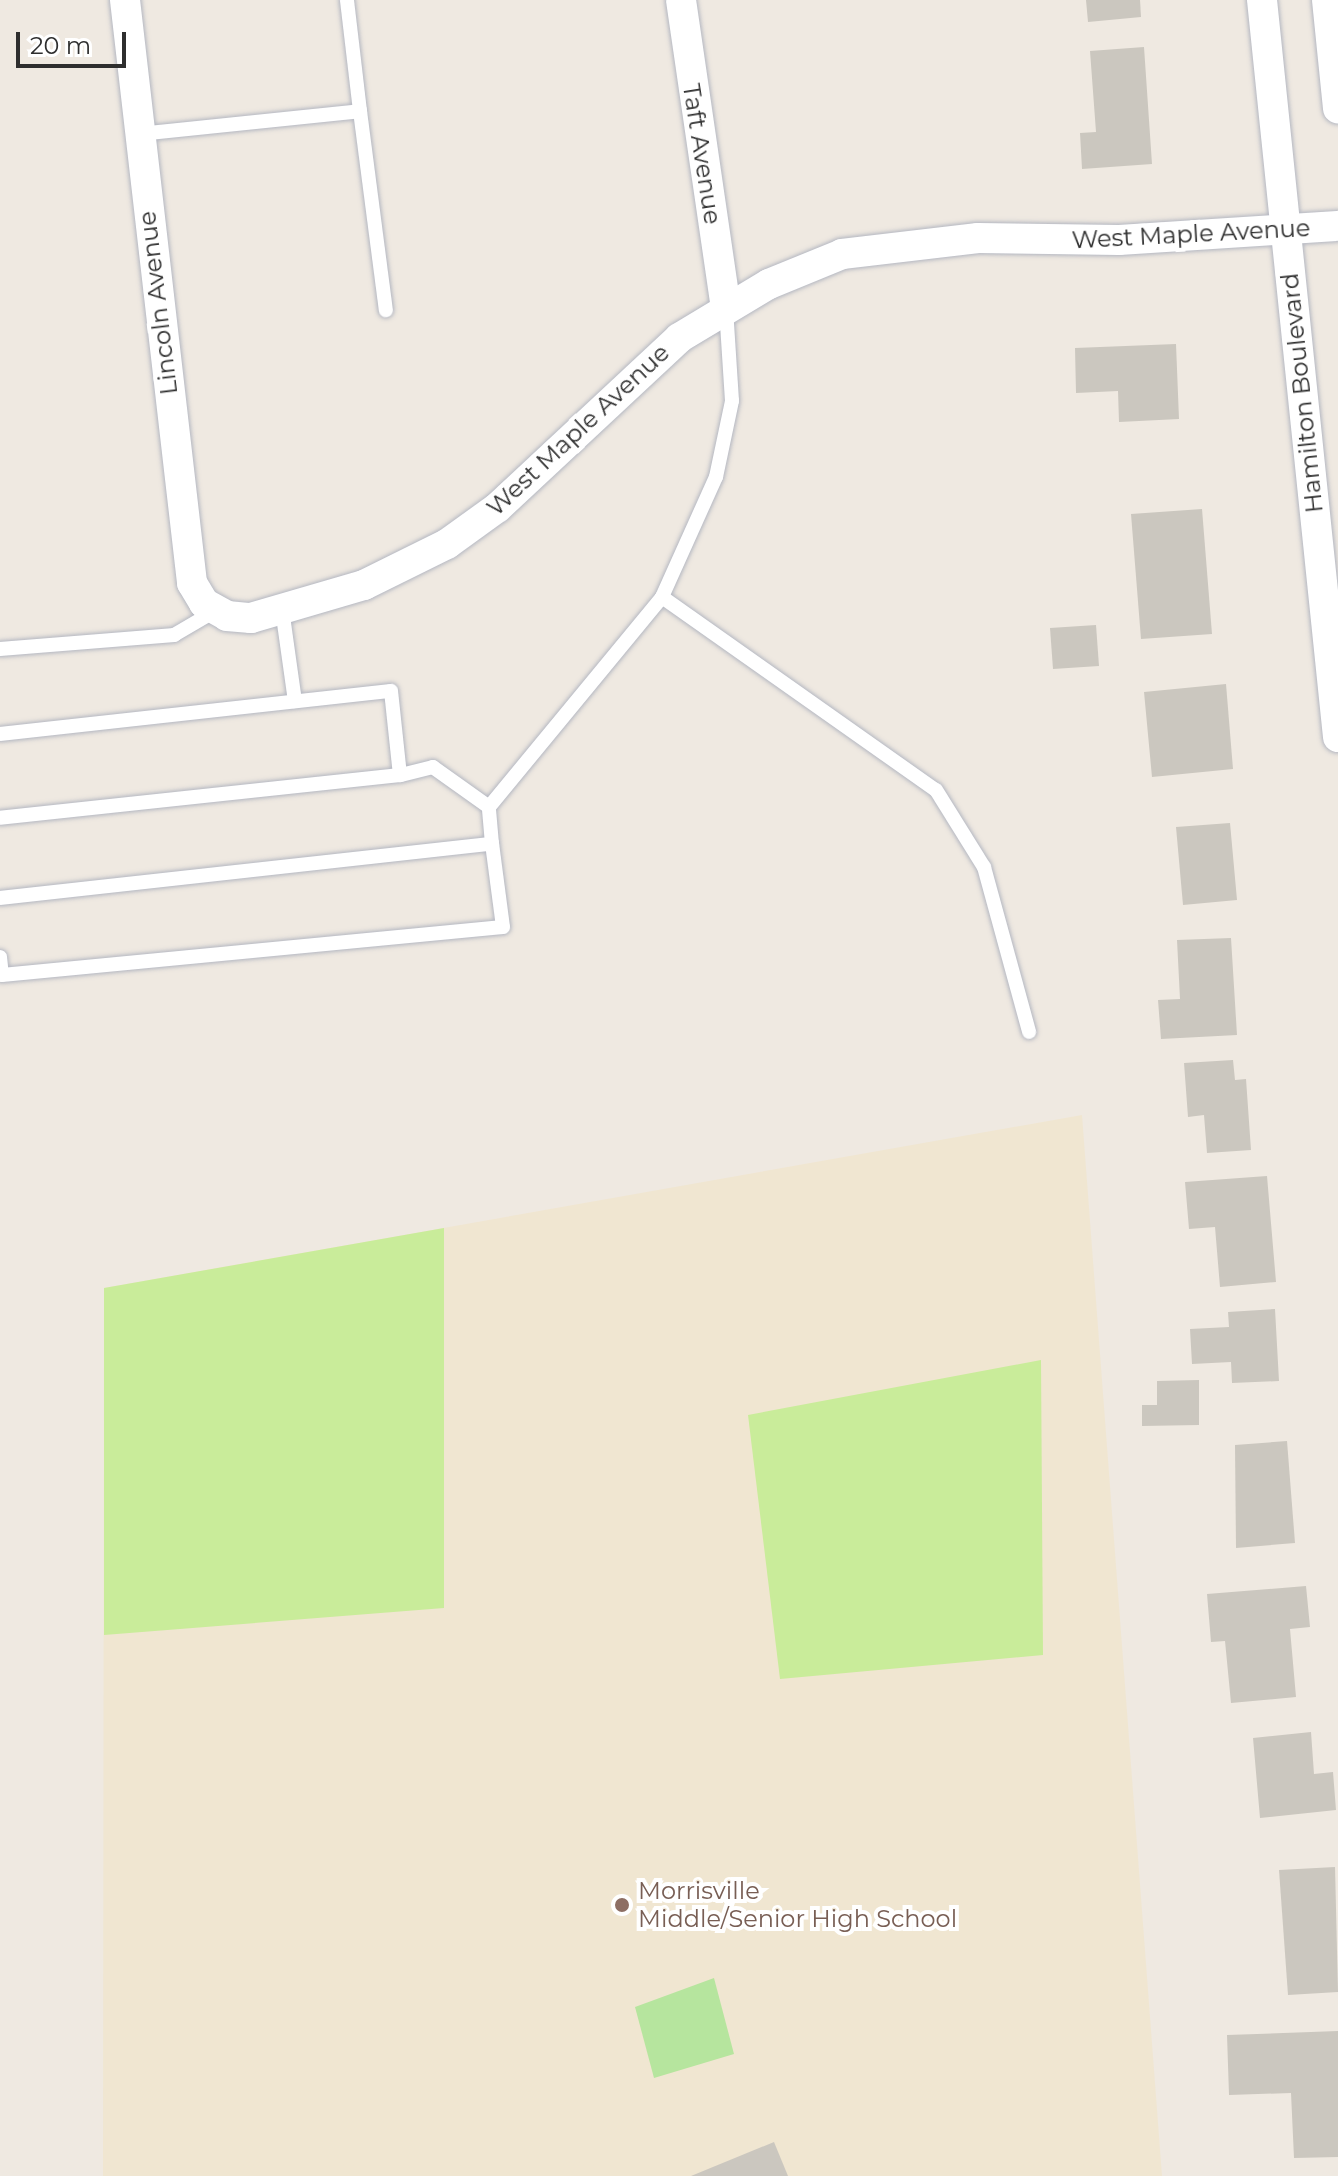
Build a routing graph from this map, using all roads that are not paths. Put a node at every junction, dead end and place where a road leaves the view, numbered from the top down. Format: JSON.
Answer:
{"nodes":[{"id":1,"x":125,"y":0,"type":"edge"},
{"id":2,"x":347,"y":0,"type":"edge"},
{"id":3,"x":681,"y":0,"type":"edge"},
{"id":4,"x":1262,"y":0,"type":"edge"},
{"id":5,"x":1327,"y":0,"type":"edge"},
{"id":6,"x":1338,"y":108,"type":"edge"},
{"id":7,"x":360,"y":111,"type":"junction"},
{"id":8,"x":139,"y":134,"type":"junction"},
{"id":9,"x":1338,"y":226,"type":"edge"},
{"id":10,"x":1286,"y":227,"type":"junction"},
{"id":11,"x":726,"y":307,"type":"junction"},
{"id":12,"x":386,"y":310,"type":"dead end"},
{"id":13,"x":662,"y":597,"type":"junction"},
{"id":14,"x":210,"y":607,"type":"junction"},
{"id":15,"x":282,"y":609,"type":"junction"},
{"id":16,"x":0,"y":649,"type":"edge"},
{"id":17,"x":295,"y":701,"type":"junction"},
{"id":18,"x":0,"y":734,"type":"edge"},
{"id":19,"x":1338,"y":737,"type":"edge"},
{"id":20,"x":400,"y":775,"type":"junction"},
{"id":21,"x":489,"y":807,"type":"junction"},
{"id":22,"x":0,"y":818,"type":"edge"},
{"id":23,"x":492,"y":844,"type":"junction"},
{"id":24,"x":0,"y":898,"type":"edge"},
{"id":25,"x":0,"y":957,"type":"edge"},
{"id":26,"x":1029,"y":1032,"type":"dead end"}],
"edges":[{"from":1,"to":8,"type":"street","name":"Lincoln Avenue"},
{"from":2,"to":7,"type":"lane"},
{"from":3,"to":11,"type":"street","name":"Taft Avenue"},
{"from":4,"to":10,"type":"street","name":"Hamilton Boulevard"},
{"from":5,"to":6,"type":"street"},
{"from":7,"to":8,"type":"lane"},
{"from":7,"to":12,"type":"lane"},
{"from":8,"to":14,"type":"street","name":"Lincoln Avenue"},
{"from":9,"to":10,"type":"street","name":"West Maple Avenue"},
{"from":10,"to":11,"type":"street","name":"West Maple Avenue"},
{"from":10,"to":19,"type":"street","name":"Hamilton Boulevard"},
{"from":11,"to":13,"type":"lane"},
{"from":11,"to":15,"type":"street","name":"West Maple Avenue"},
{"from":13,"to":21,"type":"lane"},
{"from":13,"to":26,"type":"lane"},
{"from":14,"to":15,"type":"street","name":"West Maple Avenue"},
{"from":14,"to":16,"type":"lane"},
{"from":15,"to":17,"type":"lane"},
{"from":17,"to":18,"type":"lane"},
{"from":17,"to":20,"type":"lane"},
{"from":20,"to":21,"type":"lane"},
{"from":20,"to":22,"type":"lane"},
{"from":21,"to":23,"type":"lane"},
{"from":23,"to":24,"type":"lane"},
{"from":23,"to":25,"type":"lane"}]}
